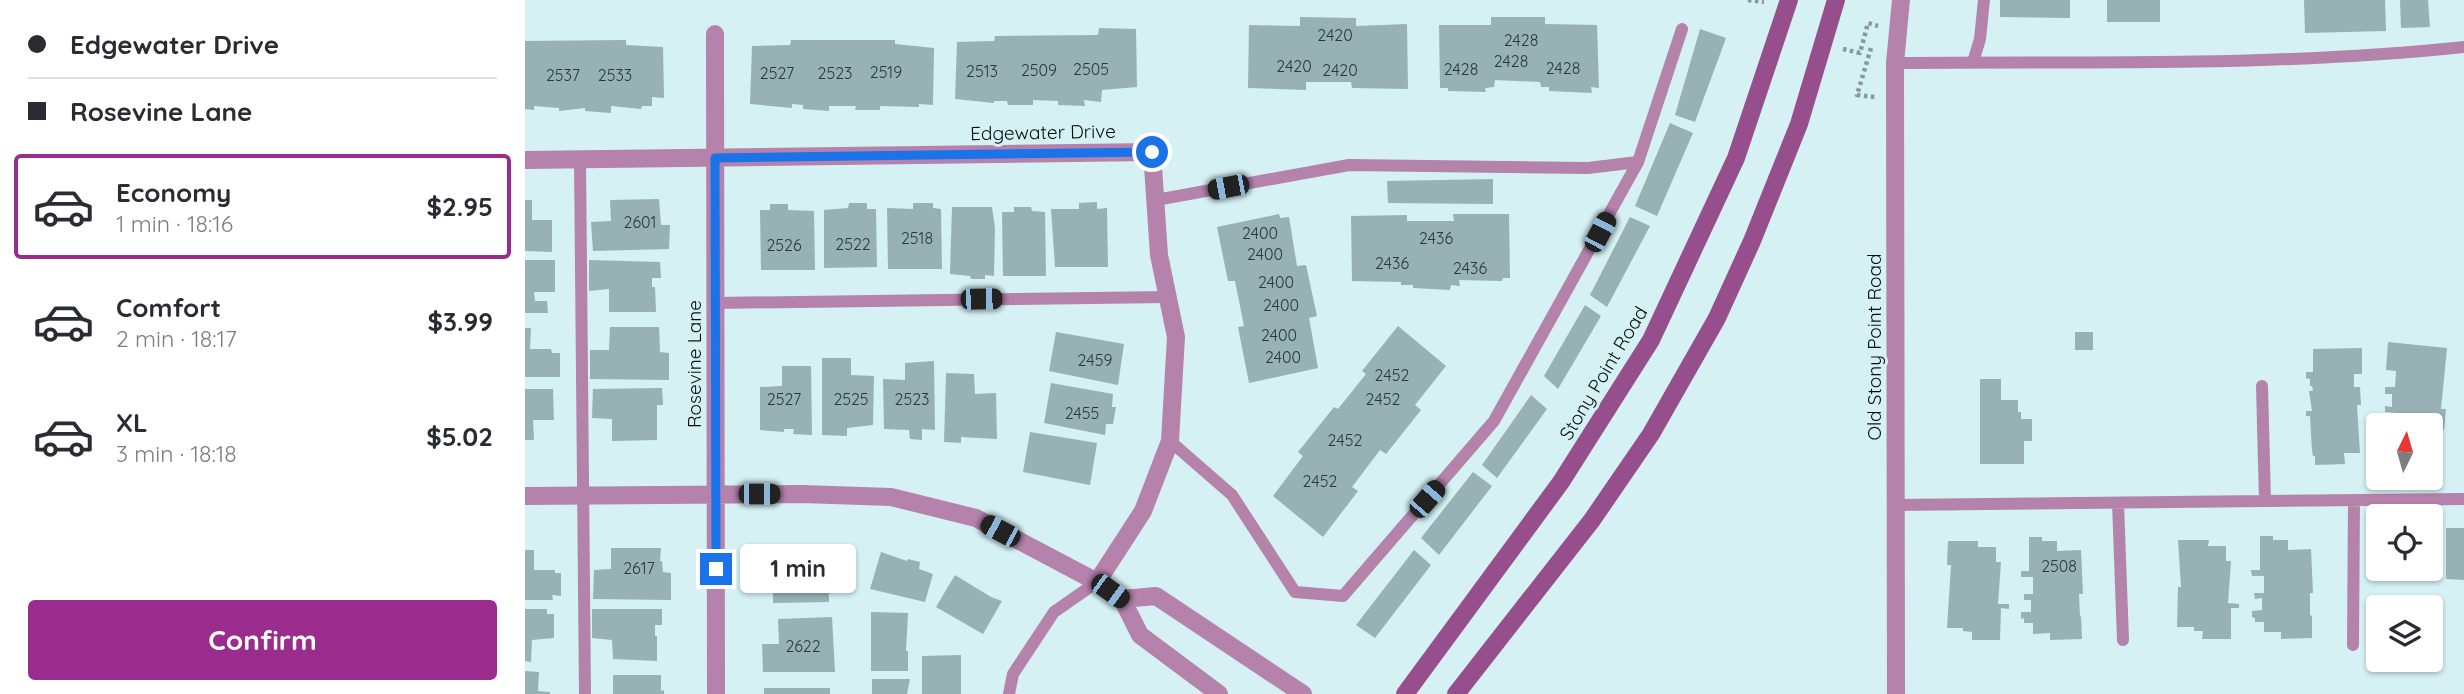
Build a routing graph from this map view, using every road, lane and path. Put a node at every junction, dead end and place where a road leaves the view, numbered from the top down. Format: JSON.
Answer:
{"nodes":[{"id":1,"x":1789,"y":0,"type":"edge"},
{"id":2,"x":1836,"y":0,"type":"edge"},
{"id":3,"x":1901,"y":0,"type":"edge"},
{"id":4,"x":1984,"y":0,"type":"edge"},
{"id":5,"x":1682,"y":29,"type":"dead end"},
{"id":6,"x":715,"y":34,"type":"dead end"},
{"id":7,"x":2464,"y":47,"type":"edge"},
{"id":8,"x":1973,"y":62,"type":"junction"},
{"id":9,"x":1895,"y":63,"type":"junction"},
{"id":10,"x":715,"y":158,"type":"junction"},
{"id":11,"x":525,"y":160,"type":"edge"},
{"id":12,"x":580,"y":160,"type":"junction"},
{"id":13,"x":1638,"y":162,"type":"junction"},
{"id":14,"x":1156,"y":200,"type":"junction"},
{"id":15,"x":1168,"y":297,"type":"junction"},
{"id":16,"x":715,"y":303,"type":"junction"},
{"id":17,"x":2262,"y":386,"type":"dead end"},
{"id":18,"x":1170,"y":441,"type":"junction"},
{"id":19,"x":716,"y":494,"type":"junction"},
{"id":20,"x":585,"y":495,"type":"junction"},
{"id":21,"x":525,"y":496,"type":"edge"},
{"id":22,"x":2464,"y":499,"type":"edge"},
{"id":23,"x":2354,"y":500,"type":"junction"},
{"id":24,"x":2265,"y":501,"type":"junction"},
{"id":25,"x":2118,"y":503,"type":"junction"},
{"id":26,"x":1894,"y":505,"type":"junction"},
{"id":27,"x":1097,"y":582,"type":"junction"},
{"id":28,"x":1122,"y":600,"type":"junction"},
{"id":29,"x":2123,"y":640,"type":"dead end"},
{"id":30,"x":2353,"y":645,"type":"dead end"},
{"id":31,"x":585,"y":694,"type":"edge"},
{"id":32,"x":716,"y":694,"type":"edge"},
{"id":33,"x":1009,"y":694,"type":"edge"},
{"id":34,"x":1219,"y":694,"type":"edge"},
{"id":35,"x":1303,"y":694,"type":"edge"},
{"id":36,"x":1405,"y":694,"type":"edge"},
{"id":37,"x":1456,"y":694,"type":"edge"},
{"id":38,"x":1896,"y":694,"type":"edge"}],
"edges":[{"from":1,"to":36,"type":"main road","name":"Stony Point Road"},
{"from":2,"to":37,"type":"main road"},
{"from":3,"to":9,"type":"street","name":"Old Stony Point Road"},
{"from":4,"to":8,"type":"lane"},
{"from":5,"to":13,"type":"lane"},
{"from":6,"to":10,"type":"street","name":"Rosevine Lane"},
{"from":7,"to":8,"type":"lane"},
{"from":8,"to":9,"type":"lane"},
{"from":9,"to":26,"type":"street","name":"Old Stony Point Road"},
{"from":10,"to":12,"type":"street","name":"Edgewater Drive"},
{"from":10,"to":14,"type":"street","name":"Edgewater Drive"},
{"from":10,"to":16,"type":"street","name":"Rosevine Lane"},
{"from":11,"to":12,"type":"street","name":"Edgewater Drive"},
{"from":12,"to":20,"type":"lane"},
{"from":13,"to":14,"type":"lane"},
{"from":13,"to":18,"type":"lane"},
{"from":14,"to":15,"type":"street","name":"Edgewater Drive"},
{"from":15,"to":16,"type":"lane"},
{"from":15,"to":18,"type":"street","name":"Edgewater Drive"},
{"from":16,"to":19,"type":"street","name":"Rosevine Lane"},
{"from":17,"to":24,"type":"lane"},
{"from":18,"to":27,"type":"street","name":"Edgewater Drive"},
{"from":19,"to":20,"type":"street"},
{"from":19,"to":27,"type":"street"},
{"from":19,"to":32,"type":"street","name":"Rosevine Lane"},
{"from":20,"to":21,"type":"street"},
{"from":20,"to":31,"type":"lane"},
{"from":22,"to":23,"type":"lane"},
{"from":23,"to":24,"type":"lane"},
{"from":23,"to":30,"type":"lane"},
{"from":24,"to":25,"type":"lane"},
{"from":25,"to":26,"type":"lane"},
{"from":25,"to":29,"type":"lane"},
{"from":26,"to":38,"type":"street","name":"Old Stony Point Road"},
{"from":27,"to":28,"type":"street"},
{"from":27,"to":33,"type":"lane"},
{"from":28,"to":34,"type":"street"},
{"from":28,"to":35,"type":"street"}]}
